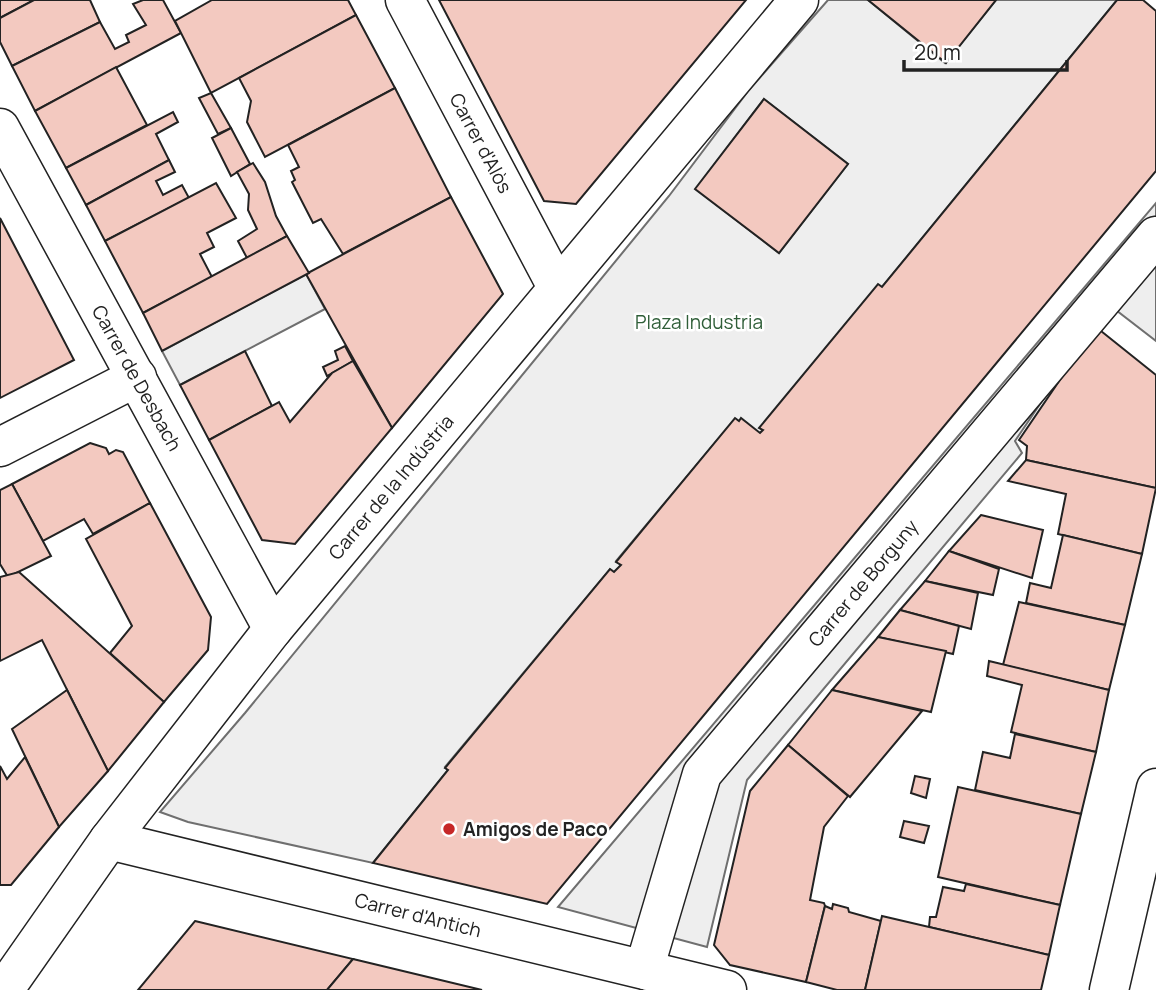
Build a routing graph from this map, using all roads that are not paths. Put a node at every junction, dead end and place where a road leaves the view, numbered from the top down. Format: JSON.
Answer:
{"nodes":[{"id":1,"x":405,"y":0,"type":"edge"},
{"id":2,"x":799,"y":0,"type":"edge"},
{"id":3,"x":0,"y":128,"type":"edge"},
{"id":4,"x":1156,"y":236,"type":"edge"},
{"id":5,"x":557,"y":287,"type":"junction"},
{"id":6,"x":137,"y":377,"type":"junction"},
{"id":7,"x":0,"y":447,"type":"edge"},
{"id":8,"x":274,"y":629,"type":"junction"},
{"id":9,"x":1156,"y":788,"type":"edge"},
{"id":10,"x":109,"y":840,"type":"junction"},
{"id":11,"x":665,"y":979,"type":"edge"},
{"id":12,"x":4,"y":990,"type":"edge"},
{"id":13,"x":727,"y":990,"type":"edge"},
{"id":14,"x":1109,"y":990,"type":"edge"}],
"edges":[{"from":1,"to":5,"type":"street","name":"Carrer d'Alòs"},
{"from":2,"to":5,"type":"street","name":"Carrer de la Indústria"},
{"from":3,"to":6,"type":"street","name":"Carrer de Desbach"},
{"from":4,"to":11,"type":"street","name":"Carrer de Borguny"},
{"from":5,"to":8,"type":"street","name":"Carrer de la Indústria"},
{"from":6,"to":7,"type":"street"},
{"from":6,"to":8,"type":"street","name":"Carrer de Desbach"},
{"from":8,"to":10,"type":"street","name":"Carrer de la Indústria"},
{"from":9,"to":14,"type":"street"},
{"from":10,"to":11,"type":"street","name":"Carrer d'Antich"},
{"from":10,"to":12,"type":"street","name":"Carrer de la Indústria"},
{"from":11,"to":13,"type":"street","name":"Carrer d'Antich"}]}
